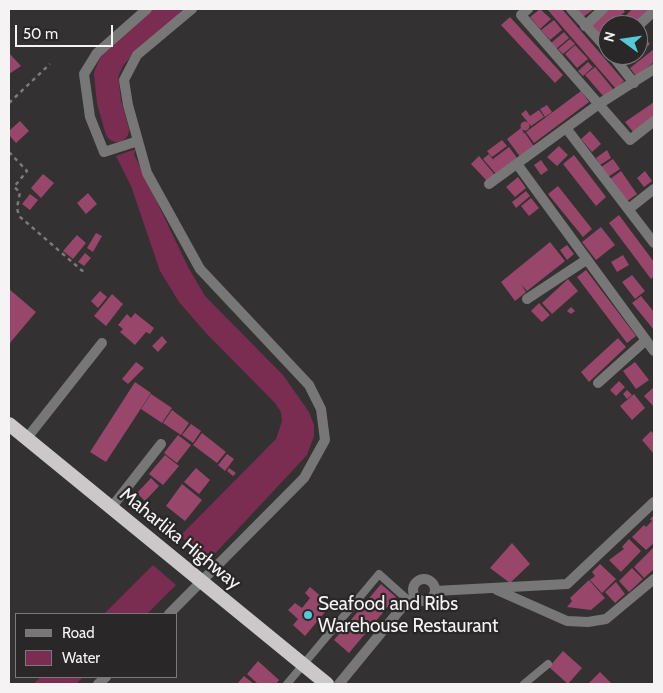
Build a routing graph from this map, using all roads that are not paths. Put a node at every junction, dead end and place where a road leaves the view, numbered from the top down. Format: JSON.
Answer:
{"nodes":[{"id":1,"x":147,"y":9,"type":"edge"},
{"id":2,"x":192,"y":9,"type":"edge"},
{"id":3,"x":528,"y":9,"type":"edge"},
{"id":4,"x":571,"y":9,"type":"edge"},
{"id":5,"x":603,"y":9,"type":"edge"},
{"id":6,"x":585,"y":26,"type":"junction"},
{"id":7,"x":598,"y":40,"type":"edge"},
{"id":8,"x":620,"y":65,"type":"edge"},
{"id":9,"x":654,"y":69,"type":"edge"},
{"id":10,"x":634,"y":83,"type":"junction"},
{"id":11,"x":599,"y":104,"type":"junction"},
{"id":12,"x":654,"y":122,"type":"edge"},
{"id":13,"x":566,"y":128,"type":"junction"},
{"id":14,"x":138,"y":141,"type":"junction"},
{"id":15,"x":517,"y":164,"type":"junction"},
{"id":16,"x":489,"y":184,"type":"dead end"},
{"id":17,"x":654,"y":188,"type":"edge"},
{"id":18,"x":630,"y":208,"type":"junction"},
{"id":19,"x":654,"y":243,"type":"edge"},
{"id":20,"x":586,"y":260,"type":"junction"},
{"id":21,"x":527,"y":299,"type":"dead end"},
{"id":22,"x":646,"y":340,"type":"junction"},
{"id":23,"x":102,"y":343,"type":"dead end"},
{"id":24,"x":654,"y":351,"type":"edge"},
{"id":25,"x":598,"y":383,"type":"dead end"},
{"id":26,"x":9,"y":424,"type":"edge"},
{"id":27,"x":27,"y":438,"type":"junction"},
{"id":28,"x":161,"y":444,"type":"dead end"},
{"id":29,"x":654,"y":502,"type":"edge"},
{"id":30,"x":111,"y":508,"type":"junction"},
{"id":31,"x":654,"y":579,"type":"edge"},
{"id":32,"x":202,"y":582,"type":"junction"},
{"id":33,"x":491,"y":588,"type":"junction"},
{"id":34,"x":435,"y":591,"type":"junction"},
{"id":35,"x":412,"y":599,"type":"junction"},
{"id":36,"x":171,"y":613,"type":"edge"},
{"id":37,"x":303,"y":664,"type":"junction"},
{"id":38,"x":548,"y":664,"type":"dead end"},
{"id":39,"x":286,"y":684,"type":"edge"},
{"id":40,"x":327,"y":684,"type":"edge"},
{"id":41,"x":339,"y":684,"type":"edge"},
{"id":42,"x":524,"y":684,"type":"edge"}],
"edges":[{"from":1,"to":14,"type":"street"},
{"from":2,"to":14,"type":"street"},
{"from":3,"to":11,"type":"street"},
{"from":4,"to":6,"type":"street"},
{"from":5,"to":6,"type":"street"},
{"from":6,"to":7,"type":"street"},
{"from":8,"to":10,"type":"street"},
{"from":9,"to":10,"type":"street"},
{"from":10,"to":11,"type":"street"},
{"from":11,"to":12,"type":"street"},
{"from":11,"to":13,"type":"street"},
{"from":13,"to":15,"type":"street"},
{"from":13,"to":18,"type":"street"},
{"from":14,"to":32,"type":"street"},
{"from":15,"to":16,"type":"street"},
{"from":15,"to":20,"type":"street"},
{"from":17,"to":18,"type":"street"},
{"from":18,"to":19,"type":"street"},
{"from":20,"to":21,"type":"street"},
{"from":20,"to":22,"type":"street"},
{"from":22,"to":24,"type":"street"},
{"from":22,"to":25,"type":"street"},
{"from":23,"to":27,"type":"street"},
{"from":26,"to":27,"type":"highway","name":"Maharlika Highway"},
{"from":27,"to":30,"type":"highway","name":"Maharlika Highway"},
{"from":28,"to":30,"type":"street"},
{"from":29,"to":33,"type":"street"},
{"from":30,"to":32,"type":"highway","name":"Maharlika Highway"},
{"from":31,"to":33,"type":"street"},
{"from":32,"to":36,"type":"street"},
{"from":32,"to":37,"type":"highway","name":"Maharlika Highway"},
{"from":33,"to":34,"type":"street"},
{"from":34,"to":35,"type":"street"},
{"from":34,"to":35,"type":"street"},
{"from":35,"to":37,"type":"lane"},
{"from":35,"to":41,"type":"street"},
{"from":37,"to":39,"type":"lane"},
{"from":37,"to":40,"type":"highway","name":"Maharlika Highway"},
{"from":38,"to":42,"type":"lane"}]}
